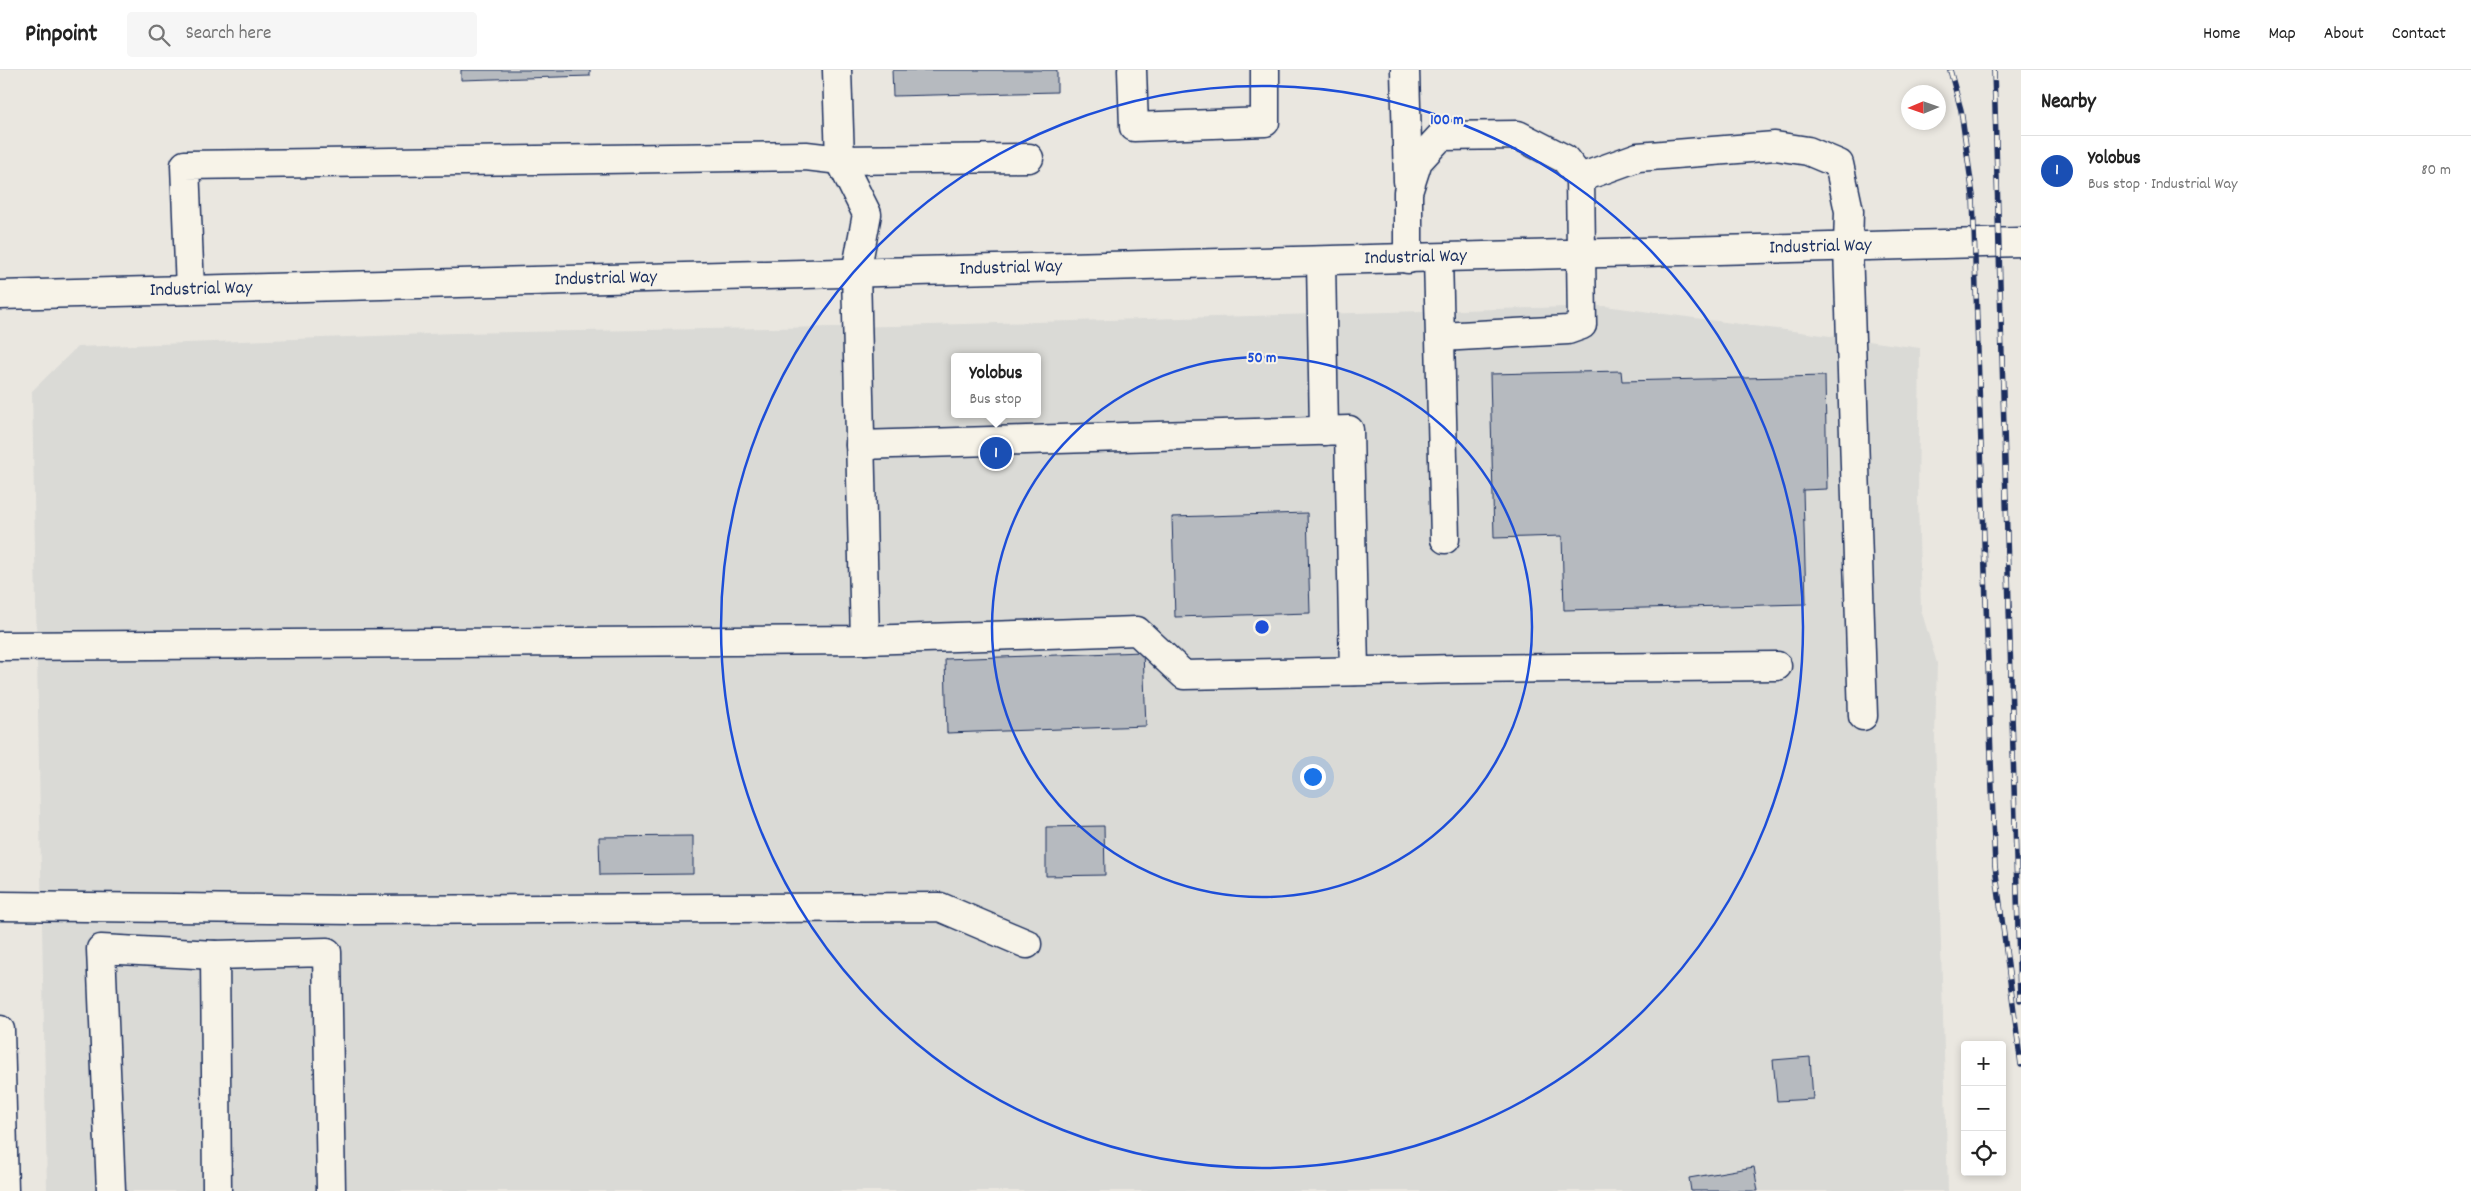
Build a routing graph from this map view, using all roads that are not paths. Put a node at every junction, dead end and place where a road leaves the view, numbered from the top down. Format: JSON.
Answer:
{"nodes":[{"id":1,"x":837,"y":70,"type":"edge"},
{"id":2,"x":1132,"y":70,"type":"edge"},
{"id":3,"x":1265,"y":70,"type":"edge"},
{"id":4,"x":1405,"y":70,"type":"edge"},
{"id":5,"x":1029,"y":158,"type":"dead end"},
{"id":6,"x":840,"y":160,"type":"junction"},
{"id":7,"x":1580,"y":178,"type":"junction"},
{"id":8,"x":1408,"y":192,"type":"junction"},
{"id":9,"x":2021,"y":242,"type":"edge"},
{"id":10,"x":1848,"y":247,"type":"junction"},
{"id":11,"x":1582,"y":254,"type":"junction"},
{"id":12,"x":1438,"y":258,"type":"junction"},
{"id":13,"x":1408,"y":259,"type":"junction"},
{"id":14,"x":1321,"y":261,"type":"junction"},
{"id":15,"x":856,"y":273,"type":"junction"},
{"id":16,"x":190,"y":290,"type":"junction"},
{"id":17,"x":0,"y":295,"type":"edge"},
{"id":18,"x":1441,"y":337,"type":"junction"},
{"id":19,"x":1324,"y":431,"type":"junction"},
{"id":20,"x":860,"y":445,"type":"junction"},
{"id":21,"x":1445,"y":540,"type":"dead end"},
{"id":22,"x":865,"y":640,"type":"junction"},
{"id":23,"x":0,"y":646,"type":"edge"},
{"id":24,"x":1777,"y":666,"type":"dead end"},
{"id":25,"x":1354,"y":671,"type":"junction"},
{"id":26,"x":1863,"y":716,"type":"dead end"},
{"id":27,"x":0,"y":906,"type":"edge"},
{"id":28,"x":1027,"y":944,"type":"dead end"},
{"id":29,"x":215,"y":955,"type":"junction"},
{"id":30,"x":0,"y":1030,"type":"edge"},
{"id":31,"x":4,"y":1191,"type":"edge"},
{"id":32,"x":111,"y":1191,"type":"edge"},
{"id":33,"x":217,"y":1191,"type":"edge"},
{"id":34,"x":331,"y":1191,"type":"edge"}],
"edges":[{"from":1,"to":6,"type":"street"},
{"from":2,"to":3,"type":"street"},
{"from":4,"to":8,"type":"street"},
{"from":5,"to":6,"type":"street"},
{"from":6,"to":15,"type":"street"},
{"from":6,"to":16,"type":"street"},
{"from":7,"to":8,"type":"street"},
{"from":7,"to":10,"type":"street"},
{"from":7,"to":11,"type":"street"},
{"from":8,"to":13,"type":"street"},
{"from":9,"to":10,"type":"street","name":"Industrial Way"},
{"from":10,"to":11,"type":"street","name":"Industrial Way"},
{"from":10,"to":26,"type":"street"},
{"from":11,"to":12,"type":"street","name":"Industrial Way"},
{"from":11,"to":18,"type":"street"},
{"from":12,"to":13,"type":"street","name":"Industrial Way"},
{"from":12,"to":18,"type":"street"},
{"from":13,"to":14,"type":"street","name":"Industrial Way"},
{"from":14,"to":15,"type":"street","name":"Industrial Way"},
{"from":14,"to":19,"type":"street"},
{"from":15,"to":16,"type":"street","name":"Industrial Way"},
{"from":15,"to":20,"type":"street"},
{"from":16,"to":17,"type":"street","name":"Industrial Way"},
{"from":18,"to":21,"type":"street"},
{"from":19,"to":20,"type":"street"},
{"from":19,"to":25,"type":"street"},
{"from":20,"to":22,"type":"street"},
{"from":22,"to":23,"type":"street"},
{"from":22,"to":25,"type":"street"},
{"from":24,"to":25,"type":"street"},
{"from":27,"to":28,"type":"street"},
{"from":29,"to":32,"type":"street"},
{"from":29,"to":33,"type":"street"},
{"from":29,"to":34,"type":"street"},
{"from":30,"to":31,"type":"street"}]}
